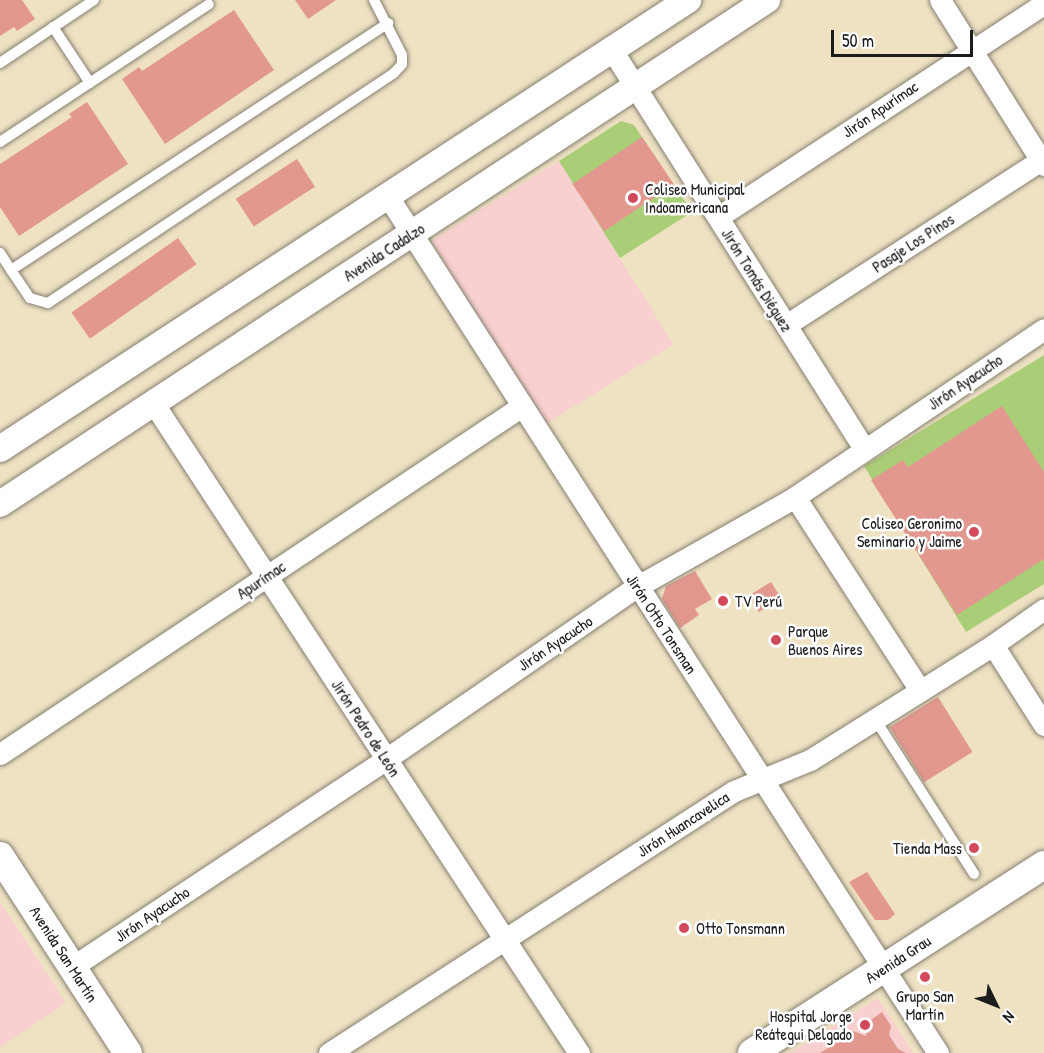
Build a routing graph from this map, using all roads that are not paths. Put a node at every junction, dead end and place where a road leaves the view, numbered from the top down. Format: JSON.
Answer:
{"nodes":[{"id":1,"x":94,"y":0,"type":"edge"},
{"id":2,"x":374,"y":0,"type":"edge"},
{"id":3,"x":688,"y":0,"type":"edge"},
{"id":4,"x":767,"y":0,"type":"edge"},
{"id":5,"x":940,"y":0,"type":"edge"},
{"id":6,"x":209,"y":4,"type":"dead end"},
{"id":7,"x":1044,"y":4,"type":"edge"},
{"id":8,"x":388,"y":23,"type":"junction"},
{"id":9,"x":53,"y":27,"type":"junction"},
{"id":10,"x":972,"y":49,"type":"junction"},
{"id":11,"x":612,"y":50,"type":"junction"},
{"id":12,"x":0,"y":63,"type":"edge"},
{"id":13,"x":90,"y":83,"type":"junction"},
{"id":14,"x":637,"y":87,"type":"junction"},
{"id":15,"x":0,"y":142,"type":"edge"},
{"id":16,"x":1042,"y":162,"type":"edge"},
{"id":17,"x":387,"y":195,"type":"junction"},
{"id":18,"x":718,"y":217,"type":"junction"},
{"id":19,"x":411,"y":234,"type":"junction"},
{"id":20,"x":0,"y":253,"type":"edge"},
{"id":21,"x":11,"y":270,"type":"junction"},
{"id":22,"x":786,"y":325,"type":"junction"},
{"id":23,"x":1044,"y":329,"type":"edge"},
{"id":24,"x":154,"y":404,"type":"junction"},
{"id":25,"x":522,"y":406,"type":"junction"},
{"id":26,"x":0,"y":449,"type":"edge"},
{"id":27,"x":864,"y":449,"type":"junction"},
{"id":28,"x":795,"y":498,"type":"junction"},
{"id":29,"x":0,"y":504,"type":"edge"},
{"id":30,"x":267,"y":576,"type":"junction"},
{"id":31,"x":638,"y":586,"type":"junction"},
{"id":32,"x":1044,"y":609,"type":"edge"},
{"id":33,"x":993,"y":645,"type":"junction"},
{"id":34,"x":920,"y":690,"type":"junction"},
{"id":35,"x":875,"y":719,"type":"junction"},
{"id":36,"x":1044,"y":725,"type":"edge"},
{"id":37,"x":0,"y":754,"type":"edge"},
{"id":38,"x":386,"y":759,"type":"junction"},
{"id":39,"x":763,"y":780,"type":"junction"},
{"id":40,"x":0,"y":856,"type":"edge"},
{"id":41,"x":1044,"y":865,"type":"edge"},
{"id":42,"x":974,"y":874,"type":"dead end"},
{"id":43,"x":505,"y":940,"type":"junction"},
{"id":44,"x":72,"y":967,"type":"junction"},
{"id":45,"x":883,"y":968,"type":"junction"},
{"id":46,"x":128,"y":1053,"type":"edge"},
{"id":47,"x":329,"y":1053,"type":"edge"},
{"id":48,"x":579,"y":1053,"type":"edge"},
{"id":49,"x":752,"y":1053,"type":"edge"},
{"id":50,"x":938,"y":1053,"type":"edge"}],
"edges":[{"from":1,"to":9,"type":"lane"},
{"from":2,"to":8,"type":"lane"},
{"from":3,"to":11,"type":"street"},
{"from":4,"to":14,"type":"street","name":"Avenida Cadalzo"},
{"from":5,"to":10,"type":"street"},
{"from":6,"to":13,"type":"lane"},
{"from":7,"to":10,"type":"street","name":"Jirón Apurímac"},
{"from":8,"to":21,"type":"lane"},
{"from":8,"to":21,"type":"lane"},
{"from":9,"to":12,"type":"lane"},
{"from":9,"to":13,"type":"lane"},
{"from":10,"to":16,"type":"street"},
{"from":10,"to":18,"type":"street","name":"Jirón Apurímac"},
{"from":11,"to":14,"type":"street","name":"Jirón Tomás Diéguez"},
{"from":11,"to":17,"type":"street"},
{"from":13,"to":15,"type":"lane"},
{"from":14,"to":18,"type":"street","name":"Jirón Tomás Diéguez"},
{"from":14,"to":19,"type":"street","name":"Avenida Cadalzo"},
{"from":16,"to":22,"type":"street","name":"Pasaje Los Pinos"},
{"from":17,"to":19,"type":"street","name":"Jirón Otto Tonsman"},
{"from":17,"to":26,"type":"street"},
{"from":18,"to":22,"type":"street","name":"Jirón Tomás Diéguez"},
{"from":19,"to":24,"type":"street","name":"Avenida Cadalzo"},
{"from":19,"to":25,"type":"street","name":"Jirón Otto Tonsman"},
{"from":20,"to":21,"type":"lane"},
{"from":22,"to":27,"type":"street","name":"Jirón Tomás Diéguez"},
{"from":23,"to":27,"type":"street","name":"Jirón Ayacucho"},
{"from":24,"to":29,"type":"street","name":"Avenida Cadalzo"},
{"from":24,"to":30,"type":"street","name":"Jirón Pedro de León"},
{"from":25,"to":30,"type":"street","name":"Apurímac"},
{"from":25,"to":31,"type":"street","name":"Jirón Otto Tonsman"},
{"from":27,"to":28,"type":"street","name":"Jirón Ayacucho"},
{"from":28,"to":31,"type":"street","name":"Jirón Ayacucho"},
{"from":28,"to":34,"type":"street"},
{"from":30,"to":37,"type":"street","name":"Apurímac"},
{"from":30,"to":38,"type":"street","name":"Jirón Pedro de León"},
{"from":31,"to":38,"type":"street","name":"Jirón Ayacucho"},
{"from":31,"to":39,"type":"street","name":"Jirón Otto Tonsman"},
{"from":32,"to":33,"type":"street","name":"Jirón Huancavelica"},
{"from":33,"to":34,"type":"street","name":"Jirón Huancavelica"},
{"from":33,"to":36,"type":"street"},
{"from":34,"to":35,"type":"street","name":"Jirón Huancavelica"},
{"from":35,"to":39,"type":"street","name":"Jirón Huancavelica"},
{"from":35,"to":42,"type":"lane"},
{"from":38,"to":43,"type":"street","name":"Jirón Pedro de León"},
{"from":38,"to":44,"type":"street","name":"Jirón Ayacucho"},
{"from":39,"to":43,"type":"street","name":"Jirón Huancavelica"},
{"from":39,"to":45,"type":"street","name":"Jirón Otto Tonsman"},
{"from":40,"to":44,"type":"main road","name":"Avenida San Martín"},
{"from":41,"to":45,"type":"main road","name":"Avenida Grau"},
{"from":43,"to":47,"type":"street","name":"Jirón Huancavelica"},
{"from":43,"to":48,"type":"street","name":"Jirón Pedro de León"},
{"from":44,"to":46,"type":"main road","name":"Avenida San Martín"},
{"from":45,"to":49,"type":"main road","name":"Avenida Grau"},
{"from":45,"to":50,"type":"street","name":"Jirón Otto Tonsman"}]}
